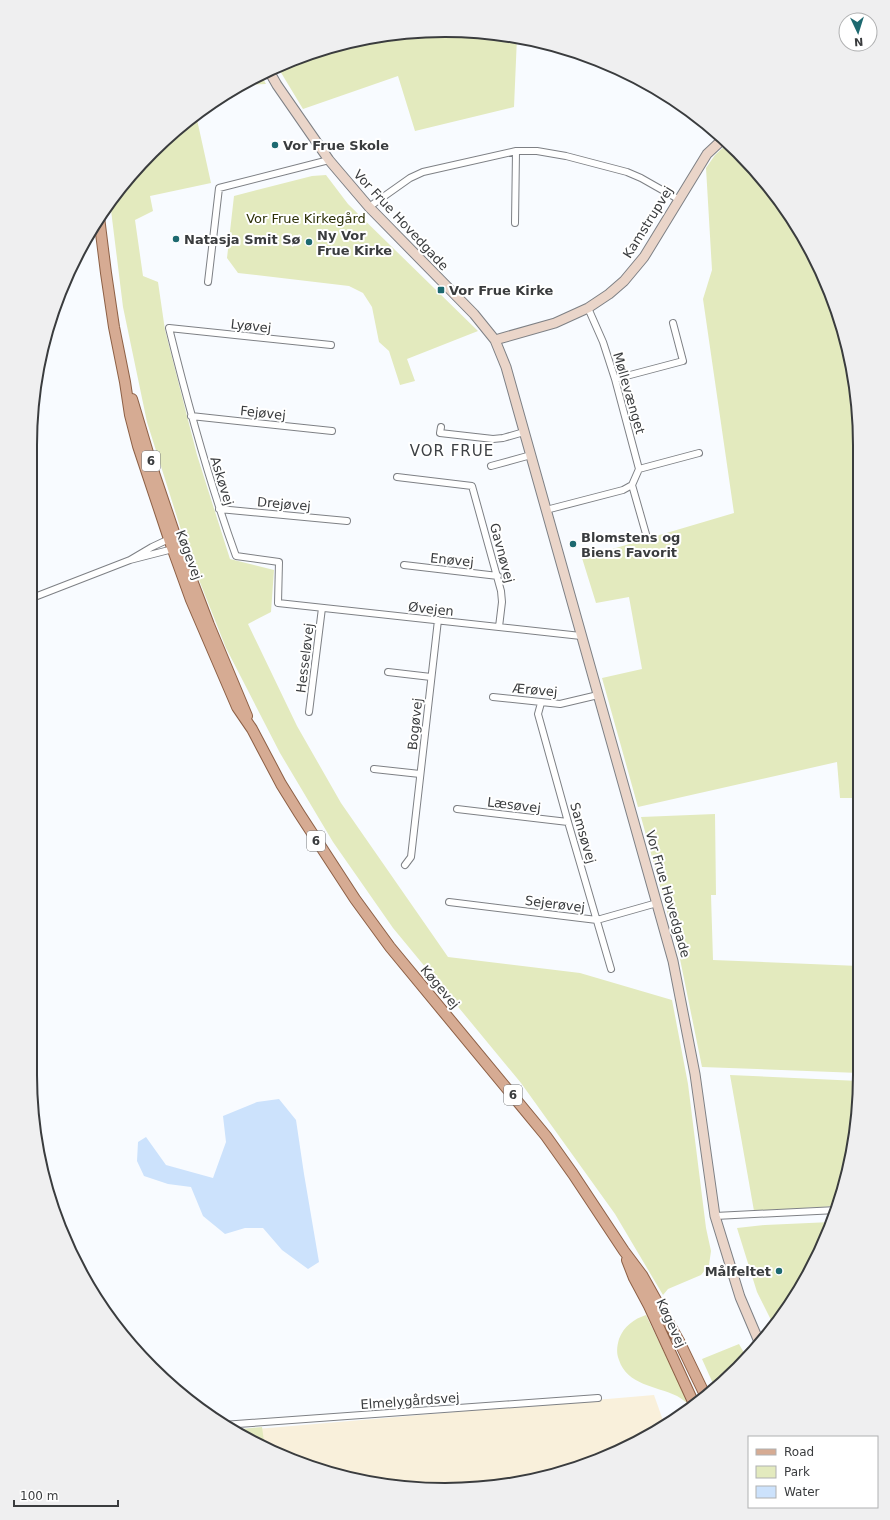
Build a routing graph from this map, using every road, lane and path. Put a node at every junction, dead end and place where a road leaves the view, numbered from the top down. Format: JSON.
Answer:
{"nodes":[{"id":1,"x":272,"y":76,"type":"edge"},
{"id":2,"x":719,"y":143,"type":"edge"},
{"id":3,"x":516,"y":150,"type":"junction"},
{"id":4,"x":329,"y":160,"type":"junction"},
{"id":5,"x":678,"y":200,"type":"junction"},
{"id":6,"x":369,"y":207,"type":"junction"},
{"id":7,"x":515,"y":222,"type":"dead end"},
{"id":8,"x":100,"y":227,"type":"edge"},
{"id":9,"x":208,"y":282,"type":"dead end"},
{"id":10,"x":588,"y":308,"type":"junction"},
{"id":11,"x":674,"y":323,"type":"dead end"},
{"id":12,"x":169,"y":328,"type":"joint"},
{"id":13,"x":495,"y":340,"type":"junction"},
{"id":14,"x":331,"y":345,"type":"dead end"},
{"id":15,"x":615,"y":379,"type":"junction"},
{"id":16,"x":191,"y":416,"type":"junction"},
{"id":17,"x":441,"y":426,"type":"dead end"},
{"id":18,"x":332,"y":431,"type":"dead end"},
{"id":19,"x":524,"y":432,"type":"junction"},
{"id":20,"x":699,"y":453,"type":"dead end"},
{"id":21,"x":531,"y":455,"type":"junction"},
{"id":22,"x":491,"y":466,"type":"dead end"},
{"id":23,"x":639,"y":469,"type":"junction"},
{"id":24,"x":397,"y":477,"type":"dead end"},
{"id":25,"x":632,"y":485,"type":"junction"},
{"id":26,"x":219,"y":509,"type":"junction"},
{"id":27,"x":546,"y":510,"type":"junction"},
{"id":28,"x":347,"y":521,"type":"dead end"},
{"id":29,"x":646,"y":534,"type":"dead end"},
{"id":30,"x":173,"y":543,"type":"junction"},
{"id":31,"x":130,"y":560,"type":"junction"},
{"id":32,"x":404,"y":565,"type":"dead end"},
{"id":33,"x":498,"y":576,"type":"junction"},
{"id":34,"x":37,"y":596,"type":"edge"},
{"id":35,"x":278,"y":603,"type":"joint"},
{"id":36,"x":322,"y":608,"type":"junction"},
{"id":37,"x":438,"y":620,"type":"junction"},
{"id":38,"x":499,"y":627,"type":"junction"},
{"id":39,"x":581,"y":636,"type":"junction"},
{"id":40,"x":388,"y":672,"type":"dead end"},
{"id":41,"x":431,"y":677,"type":"junction"},
{"id":42,"x":598,"y":695,"type":"junction"},
{"id":43,"x":493,"y":697,"type":"dead end"},
{"id":44,"x":541,"y":703,"type":"junction"},
{"id":45,"x":309,"y":712,"type":"dead end"},
{"id":46,"x":374,"y":769,"type":"dead end"},
{"id":47,"x":420,"y":774,"type":"junction"},
{"id":48,"x":457,"y":809,"type":"dead end"},
{"id":49,"x":568,"y":822,"type":"junction"},
{"id":50,"x":405,"y":865,"type":"dead end"},
{"id":51,"x":449,"y":902,"type":"dead end"},
{"id":52,"x":657,"y":903,"type":"junction"},
{"id":53,"x":597,"y":920,"type":"junction"},
{"id":54,"x":611,"y":969,"type":"dead end"},
{"id":55,"x":829,"y":1210,"type":"edge"},
{"id":56,"x":714,"y":1216,"type":"junction"},
{"id":57,"x":624,"y":1251,"type":"junction"},
{"id":58,"x":757,"y":1338,"type":"edge"},
{"id":59,"x":703,"y":1391,"type":"edge"},
{"id":60,"x":598,"y":1398,"type":"dead end"},
{"id":61,"x":692,"y":1400,"type":"edge"},
{"id":62,"x":235,"y":1424,"type":"edge"}],
"edges":[{"from":1,"to":4,"type":"street","name":"Vor Frue Hovedgade"},
{"from":2,"to":5,"type":"street","name":"Kamstrupvej"},
{"from":3,"to":5,"type":"street"},
{"from":3,"to":6,"type":"street"},
{"from":3,"to":7,"type":"street"},
{"from":4,"to":6,"type":"street","name":"Vor Frue Hovedgade"},
{"from":4,"to":9,"type":"street"},
{"from":5,"to":10,"type":"street","name":"Kamstrupvej"},
{"from":6,"to":13,"type":"street","name":"Vor Frue Hovedgade"},
{"from":8,"to":30,"type":"main road","name":"Køgevej","number":"6"},
{"from":10,"to":13,"type":"street","name":"Kamstrupvej"},
{"from":10,"to":15,"type":"street","name":"Møllevænget"},
{"from":11,"to":15,"type":"street"},
{"from":12,"to":14,"type":"street","name":"Lyøvej"},
{"from":12,"to":16,"type":"street","name":"Askøvej"},
{"from":13,"to":19,"type":"street","name":"Vor Frue Hovedgade"},
{"from":15,"to":23,"type":"street","name":"Møllevænget"},
{"from":16,"to":18,"type":"street","name":"Fejøvej"},
{"from":16,"to":26,"type":"street","name":"Askøvej"},
{"from":17,"to":19,"type":"street"},
{"from":19,"to":21,"type":"street","name":"Vor Frue Hovedgade"},
{"from":20,"to":23,"type":"street"},
{"from":21,"to":22,"type":"street"},
{"from":21,"to":27,"type":"street","name":"Vor Frue Hovedgade"},
{"from":23,"to":25,"type":"street"},
{"from":24,"to":33,"type":"street","name":"Gavnøvej"},
{"from":25,"to":27,"type":"street"},
{"from":25,"to":29,"type":"street"},
{"from":26,"to":28,"type":"street","name":"Drejøvej"},
{"from":26,"to":35,"type":"street","name":"Askøvej"},
{"from":27,"to":39,"type":"street","name":"Vor Frue Hovedgade"},
{"from":30,"to":31,"type":"street"},
{"from":30,"to":31,"type":"street"},
{"from":30,"to":57,"type":"main road","name":"Køgevej","number":"6"},
{"from":31,"to":34,"type":"street"},
{"from":32,"to":33,"type":"street","name":"Enøvej"},
{"from":33,"to":38,"type":"street","name":"Gavnøvej"},
{"from":35,"to":36,"type":"street","name":"Øvejen"},
{"from":36,"to":37,"type":"street","name":"Øvejen"},
{"from":36,"to":45,"type":"street","name":"Hesseløvej"},
{"from":37,"to":38,"type":"street","name":"Øvejen"},
{"from":37,"to":41,"type":"street","name":"Bogøvej"},
{"from":38,"to":39,"type":"street","name":"Øvejen"},
{"from":39,"to":42,"type":"street","name":"Vor Frue Hovedgade"},
{"from":40,"to":41,"type":"street"},
{"from":41,"to":47,"type":"street","name":"Bogøvej"},
{"from":42,"to":44,"type":"street","name":"Ærøvej"},
{"from":42,"to":52,"type":"street","name":"Vor Frue Hovedgade"},
{"from":43,"to":44,"type":"street","name":"Ærøvej"},
{"from":44,"to":49,"type":"street","name":"Samsøvej"},
{"from":46,"to":47,"type":"street"},
{"from":47,"to":50,"type":"street","name":"Bogøvej"},
{"from":48,"to":49,"type":"street","name":"Læsøvej"},
{"from":49,"to":53,"type":"street","name":"Samsøvej"},
{"from":51,"to":53,"type":"street","name":"Sejerøvej"},
{"from":52,"to":53,"type":"street","name":"Sejerøvej"},
{"from":52,"to":56,"type":"street","name":"Vor Frue Hovedgade"},
{"from":53,"to":54,"type":"street","name":"Samsøvej"},
{"from":55,"to":56,"type":"street"},
{"from":56,"to":58,"type":"street","name":"Vor Frue Hovedgade"},
{"from":57,"to":59,"type":"main road","name":"Køgevej","number":"6"},
{"from":57,"to":61,"type":"main road","name":"Køgevej","number":"6"},
{"from":60,"to":62,"type":"street","name":"Elmelygårdsvej"}]}
